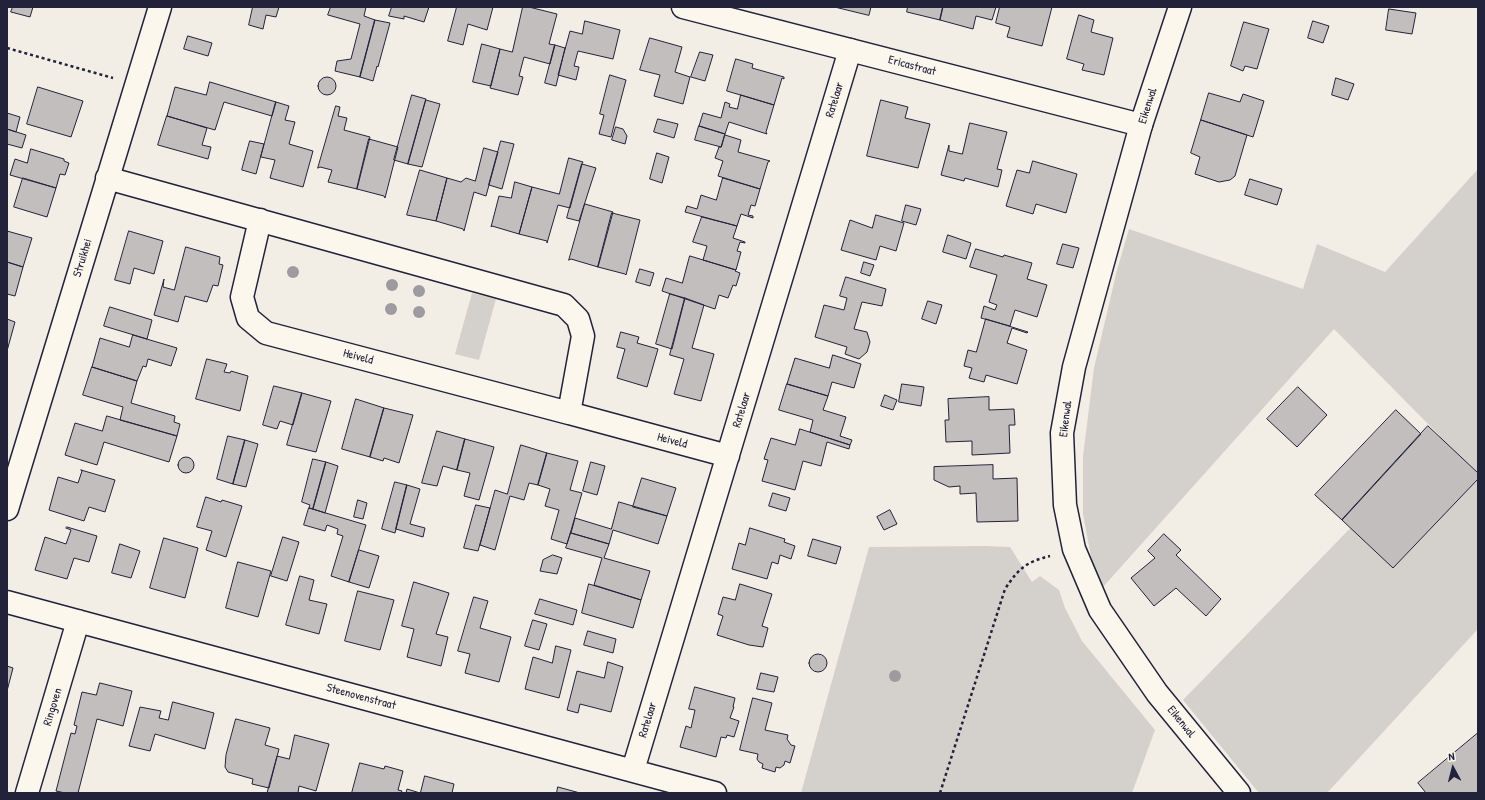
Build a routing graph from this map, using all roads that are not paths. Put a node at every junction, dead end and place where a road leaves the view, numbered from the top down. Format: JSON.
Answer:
{"nodes":[{"id":1,"x":160,"y":7,"type":"edge"},
{"id":2,"x":683,"y":7,"type":"edge"},
{"id":3,"x":1180,"y":7,"type":"edge"},
{"id":4,"x":850,"y":50,"type":"junction"},
{"id":5,"x":1141,"y":125,"type":"junction"},
{"id":6,"x":107,"y":178,"type":"junction"},
{"id":7,"x":260,"y":220,"type":"junction"},
{"id":8,"x":569,"y":413,"type":"junction"},
{"id":9,"x":728,"y":456,"type":"junction"},
{"id":10,"x":7,"y":509,"type":"edge"},
{"id":11,"x":7,"y":602,"type":"edge"},
{"id":12,"x":78,"y":621,"type":"junction"},
{"id":13,"x":633,"y":770,"type":"junction"},
{"id":14,"x":27,"y":793,"type":"edge"},
{"id":15,"x":715,"y":793,"type":"edge"},
{"id":16,"x":1239,"y":793,"type":"edge"}],
"edges":[{"from":1,"to":6,"type":"street","name":"Struikhei"},
{"from":2,"to":4,"type":"street","name":"Ericastraat"},
{"from":3,"to":5,"type":"street","name":"Eikenwal"},
{"from":4,"to":5,"type":"street","name":"Ericastraat"},
{"from":4,"to":9,"type":"street","name":"Ratelaar"},
{"from":5,"to":16,"type":"street","name":"Eikenwal"},
{"from":6,"to":7,"type":"street"},
{"from":6,"to":10,"type":"street","name":"Struikhei"},
{"from":7,"to":8,"type":"street"},
{"from":7,"to":8,"type":"street","name":"Heiveld"},
{"from":8,"to":9,"type":"street","name":"Heiveld"},
{"from":9,"to":13,"type":"street","name":"Ratelaar"},
{"from":11,"to":12,"type":"street","name":"Steenovenstraat"},
{"from":12,"to":13,"type":"street","name":"Steenovenstraat"},
{"from":12,"to":14,"type":"street","name":"Ringoven"},
{"from":13,"to":15,"type":"street","name":"Steenovenstraat"}]}
